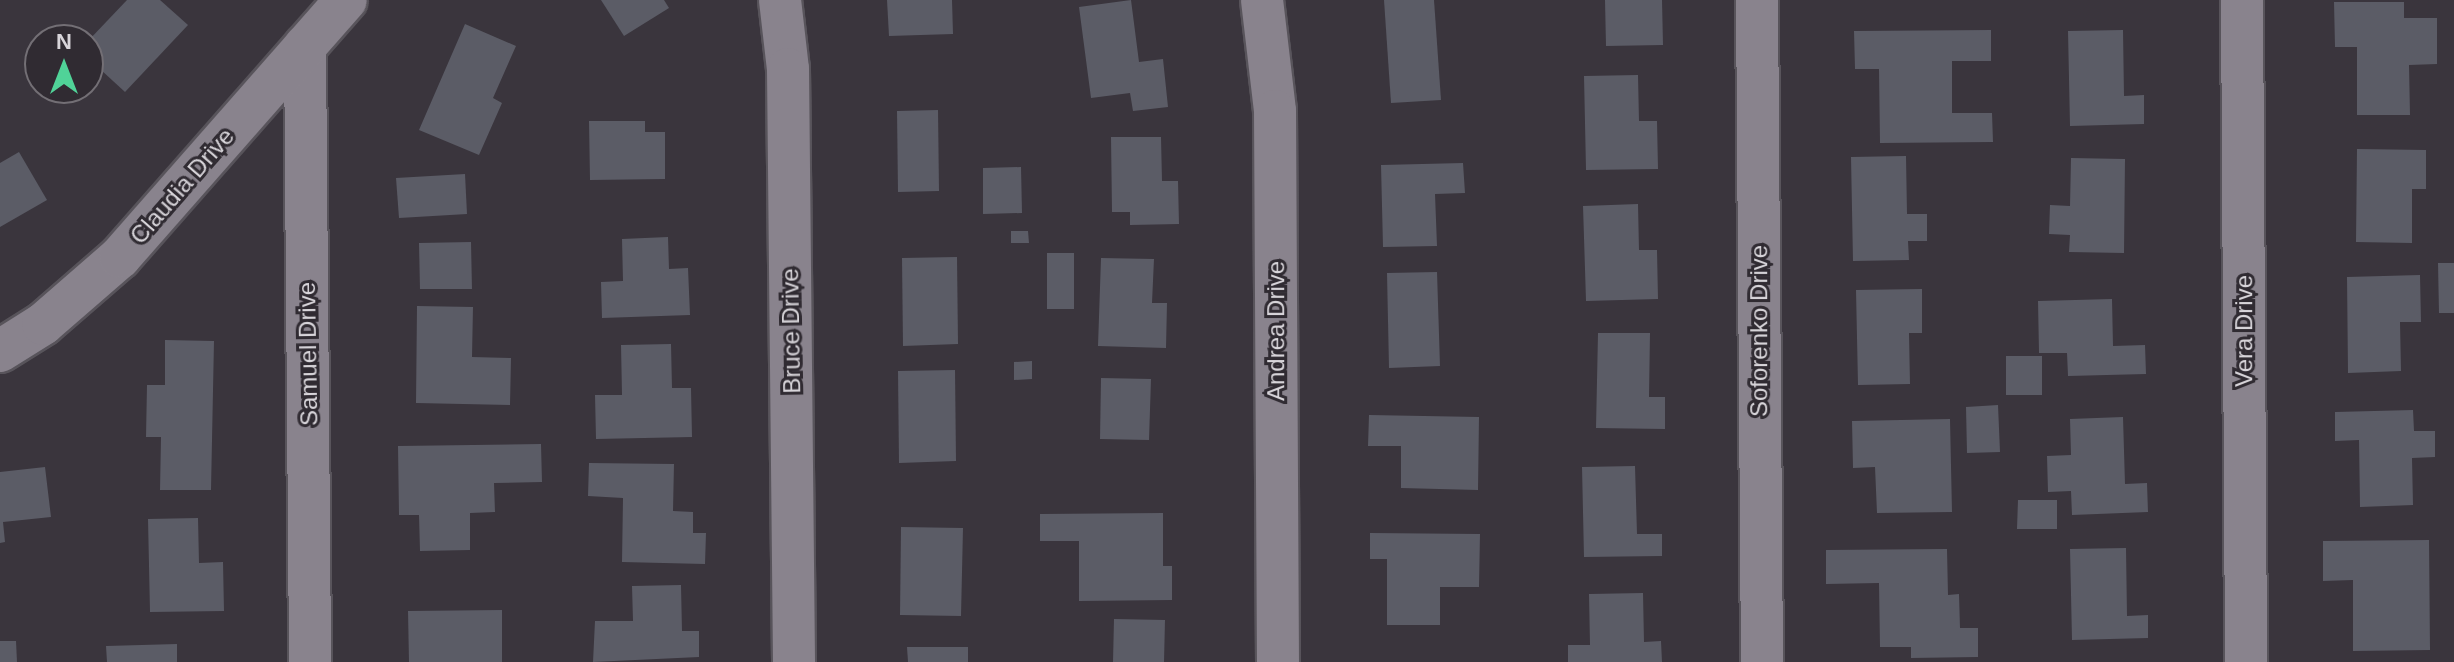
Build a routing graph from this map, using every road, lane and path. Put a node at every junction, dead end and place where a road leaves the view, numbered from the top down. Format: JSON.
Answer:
{"nodes":[{"id":1,"x":346,"y":0,"type":"edge"},
{"id":2,"x":780,"y":0,"type":"edge"},
{"id":3,"x":1262,"y":0,"type":"edge"},
{"id":4,"x":1757,"y":0,"type":"edge"},
{"id":5,"x":2242,"y":0,"type":"edge"},
{"id":6,"x":305,"y":46,"type":"junction"},
{"id":7,"x":0,"y":351,"type":"edge"},
{"id":8,"x":310,"y":662,"type":"edge"},
{"id":9,"x":794,"y":662,"type":"edge"},
{"id":10,"x":1278,"y":662,"type":"edge"},
{"id":11,"x":1762,"y":662,"type":"edge"},
{"id":12,"x":2246,"y":662,"type":"edge"}],
"edges":[{"from":1,"to":6,"type":"street","name":"Claudia Drive"},
{"from":2,"to":9,"type":"street","name":"Bruce Drive"},
{"from":3,"to":10,"type":"street","name":"Andrea Drive"},
{"from":4,"to":11,"type":"street","name":"Soforenko Drive"},
{"from":5,"to":12,"type":"street","name":"Vera Drive"},
{"from":6,"to":7,"type":"street","name":"Claudia Drive"},
{"from":6,"to":8,"type":"street","name":"Samuel Drive"}]}
